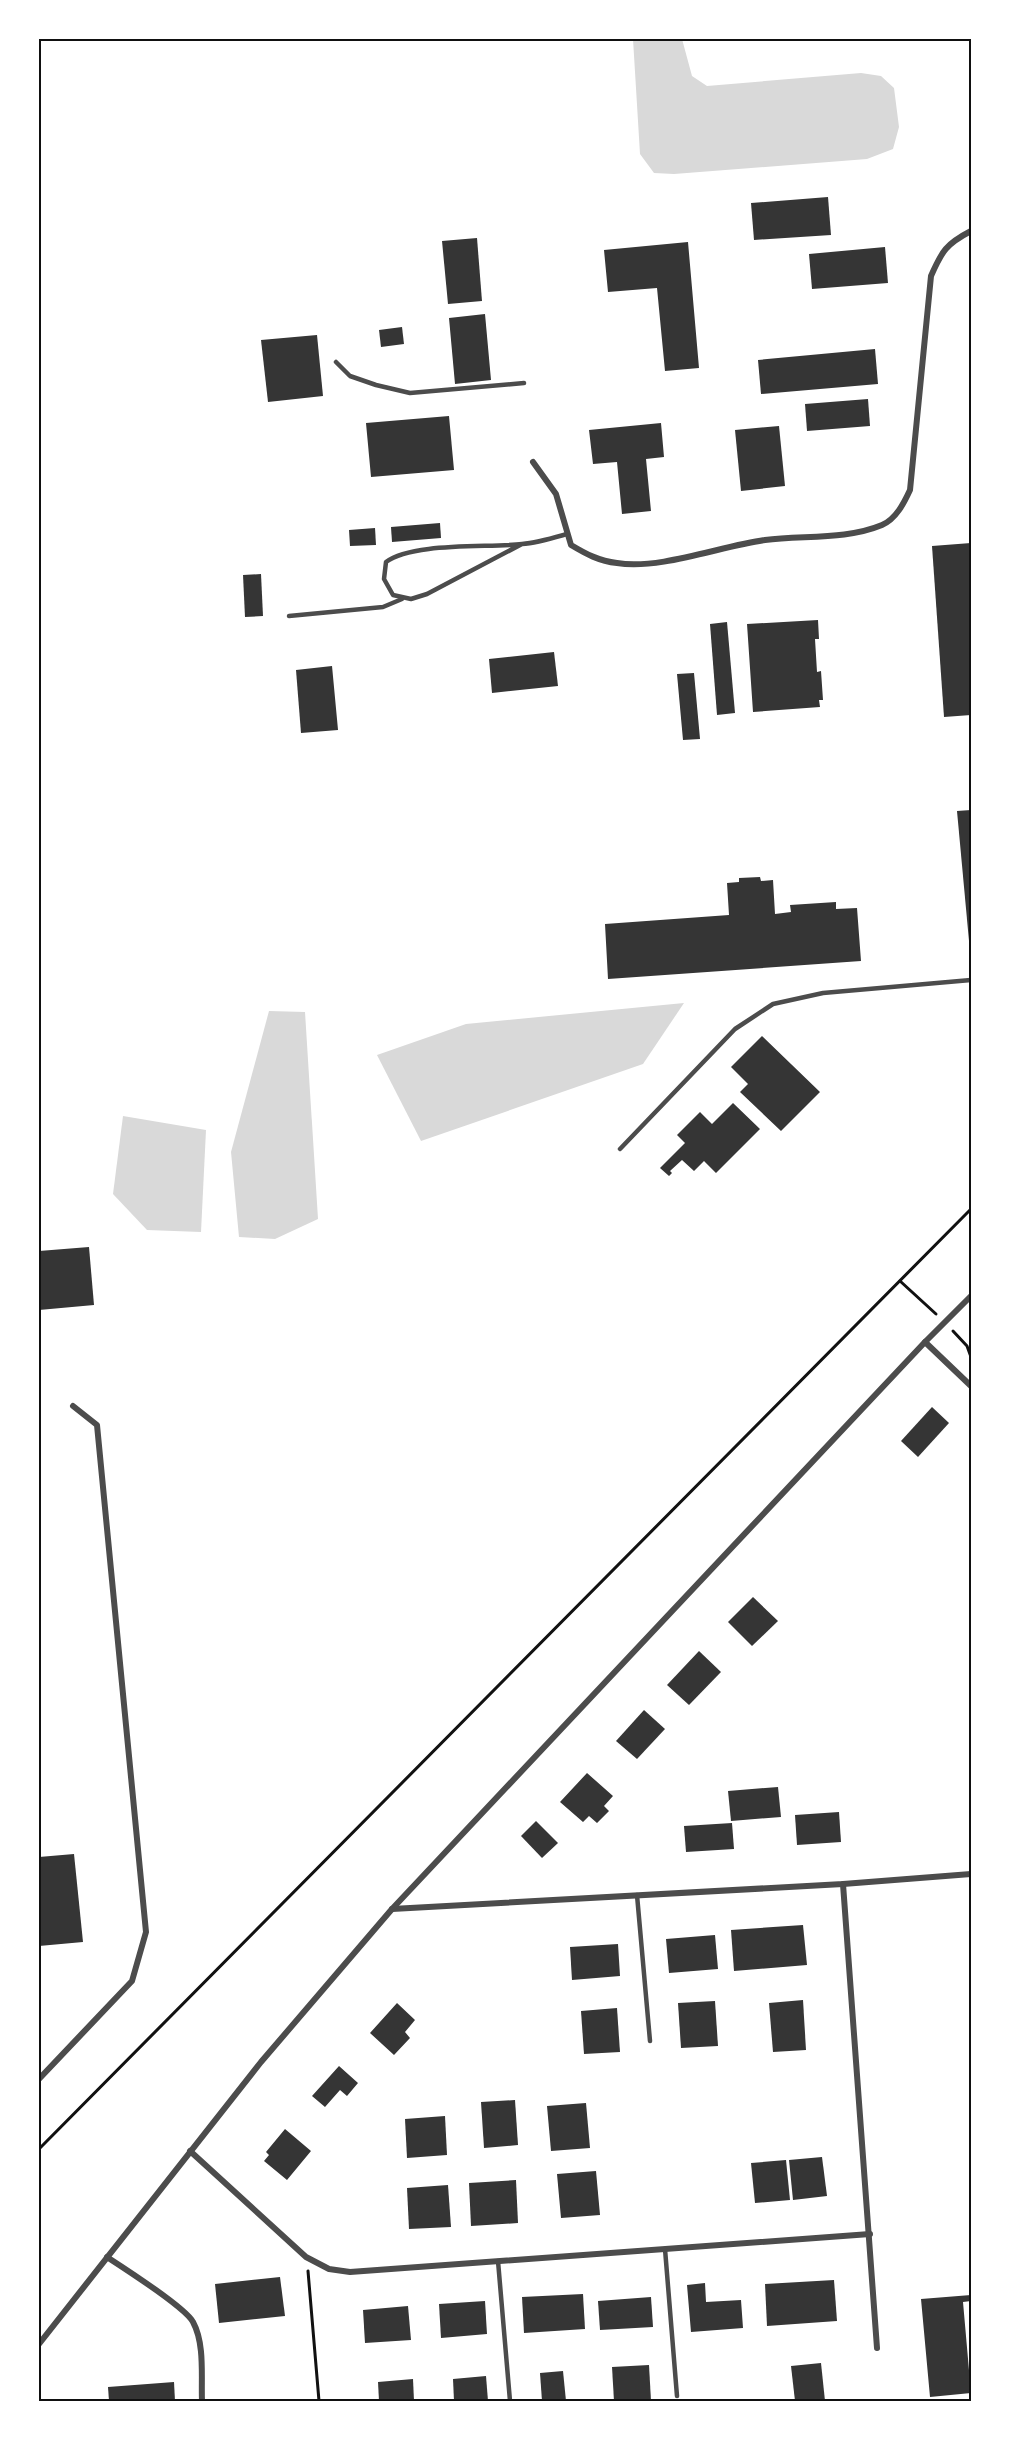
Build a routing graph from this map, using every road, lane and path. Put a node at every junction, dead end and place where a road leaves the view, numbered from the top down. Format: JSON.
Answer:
{"nodes":[{"id":1,"x":971,"y":231,"type":"edge"},
{"id":2,"x":336,"y":362,"type":"dead end"},
{"id":3,"x":524,"y":383,"type":"dead end"},
{"id":4,"x":533,"y":462,"type":"dead end"},
{"id":5,"x":567,"y":534,"type":"junction"},
{"id":6,"x":522,"y":544,"type":"junction"},
{"id":7,"x":402,"y":598,"type":"junction"},
{"id":8,"x":289,"y":616,"type":"dead end"},
{"id":9,"x":971,"y":980,"type":"edge"},
{"id":10,"x":620,"y":1149,"type":"dead end"},
{"id":11,"x":971,"y":1209,"type":"edge"},
{"id":12,"x":900,"y":1281,"type":"junction"},
{"id":13,"x":971,"y":1296,"type":"edge"},
{"id":14,"x":939,"y":1317,"type":"dead end"},
{"id":15,"x":956,"y":1334,"type":"dead end"},
{"id":16,"x":925,"y":1342,"type":"junction"},
{"id":17,"x":971,"y":1357,"type":"edge"},
{"id":18,"x":971,"y":1386,"type":"edge"},
{"id":19,"x":73,"y":1406,"type":"dead end"},
{"id":20,"x":971,"y":1874,"type":"edge"},
{"id":21,"x":843,"y":1884,"type":"junction"},
{"id":22,"x":637,"y":1895,"type":"junction"},
{"id":23,"x":392,"y":1909,"type":"junction"},
{"id":24,"x":650,"y":2041,"type":"dead end"},
{"id":25,"x":39,"y":2079,"type":"edge"},
{"id":26,"x":39,"y":2149,"type":"edge"},
{"id":27,"x":190,"y":2151,"type":"junction"},
{"id":28,"x":870,"y":2234,"type":"junction"},
{"id":29,"x":665,"y":2249,"type":"junction"},
{"id":30,"x":107,"y":2257,"type":"junction"},
{"id":31,"x":306,"y":2257,"type":"junction"},
{"id":32,"x":498,"y":2261,"type":"junction"},
{"id":33,"x":39,"y":2344,"type":"edge"},
{"id":34,"x":877,"y":2348,"type":"dead end"},
{"id":35,"x":677,"y":2396,"type":"dead end"},
{"id":36,"x":202,"y":2401,"type":"edge"},
{"id":37,"x":319,"y":2401,"type":"edge"},
{"id":38,"x":510,"y":2401,"type":"edge"}],
"edges":[{"from":1,"to":5,"type":"street"},
{"from":2,"to":3,"type":"lane"},
{"from":4,"to":5,"type":"street"},
{"from":5,"to":6,"type":"lane"},
{"from":6,"to":7,"type":"lane"},
{"from":6,"to":7,"type":"lane"},
{"from":7,"to":8,"type":"lane"},
{"from":9,"to":10,"type":"lane"},
{"from":11,"to":12,"type":"path"},
{"from":12,"to":14,"type":"path"},
{"from":12,"to":26,"type":"path"},
{"from":13,"to":16,"type":"street"},
{"from":15,"to":17,"type":"path"},
{"from":16,"to":18,"type":"street"},
{"from":16,"to":23,"type":"street"},
{"from":19,"to":25,"type":"street"},
{"from":20,"to":21,"type":"street"},
{"from":21,"to":22,"type":"street"},
{"from":21,"to":28,"type":"street"},
{"from":22,"to":23,"type":"street"},
{"from":22,"to":24,"type":"lane"},
{"from":23,"to":27,"type":"street"},
{"from":27,"to":30,"type":"street"},
{"from":27,"to":31,"type":"street"},
{"from":28,"to":29,"type":"street"},
{"from":28,"to":34,"type":"street"},
{"from":29,"to":32,"type":"street"},
{"from":29,"to":35,"type":"lane"},
{"from":30,"to":33,"type":"street"},
{"from":30,"to":36,"type":"street"},
{"from":31,"to":32,"type":"street"},
{"from":31,"to":37,"type":"path"},
{"from":32,"to":38,"type":"lane"}]}
